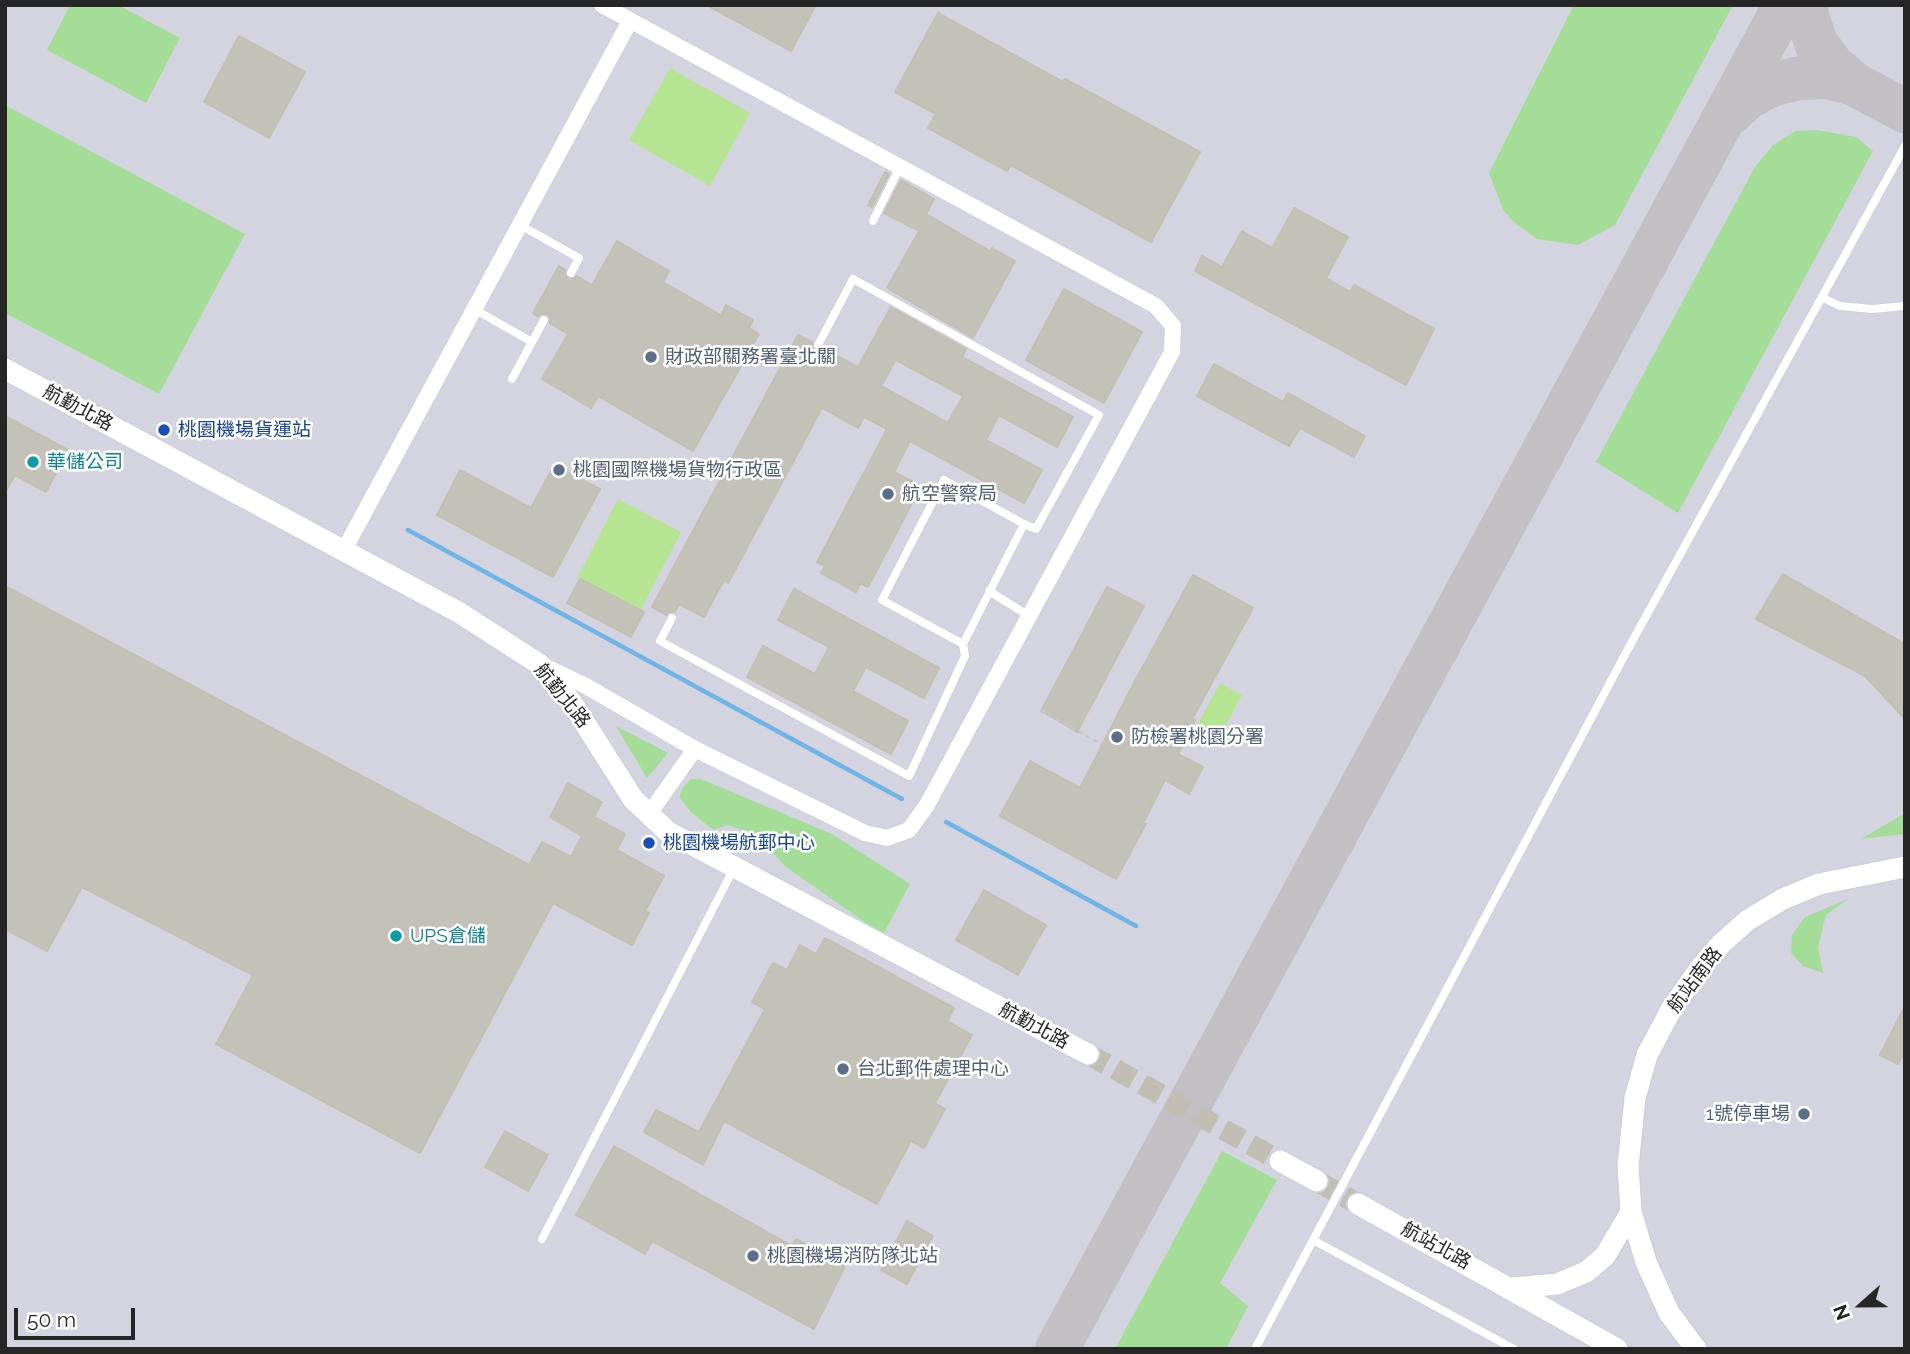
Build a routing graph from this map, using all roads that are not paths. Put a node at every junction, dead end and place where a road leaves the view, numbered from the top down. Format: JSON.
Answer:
{"nodes":[{"id":1,"x":602,"y":5,"type":"edge"},
{"id":2,"x":630,"y":21,"type":"junction"},
{"id":3,"x":1905,"y":146,"type":"edge"},
{"id":4,"x":900,"y":167,"type":"junction"},
{"id":5,"x":873,"y":221,"type":"dead end"},
{"id":6,"x":520,"y":225,"type":"junction"},
{"id":7,"x":571,"y":273,"type":"dead end"},
{"id":8,"x":1823,"y":298,"type":"junction"},
{"id":9,"x":1905,"y":306,"type":"edge"},
{"id":10,"x":474,"y":309,"type":"junction"},
{"id":11,"x":544,"y":320,"type":"dead end"},
{"id":12,"x":532,"y":341,"type":"junction"},
{"id":13,"x":818,"y":345,"type":"dead end"},
{"id":14,"x":5,"y":369,"type":"edge"},
{"id":15,"x":512,"y":379,"type":"dead end"},
{"id":16,"x":1024,"y":524,"type":"junction"},
{"id":17,"x":344,"y":550,"type":"junction"},
{"id":18,"x":989,"y":591,"type":"junction"},
{"id":19,"x":1029,"y":616,"type":"junction"},
{"id":20,"x":672,"y":618,"type":"dead end"},
{"id":21,"x":962,"y":644,"type":"junction"},
{"id":22,"x":539,"y":664,"type":"junction"},
{"id":23,"x":695,"y":749,"type":"junction"},
{"id":24,"x":649,"y":814,"type":"junction"},
{"id":25,"x":1905,"y":867,"type":"edge"},
{"id":26,"x":734,"y":868,"type":"junction"},
{"id":27,"x":1088,"y":1054,"type":"tunnel mouth"},
{"id":28,"x":1280,"y":1161,"type":"tunnel mouth"},
{"id":29,"x":1317,"y":1181,"type":"tunnel mouth"},
{"id":30,"x":1358,"y":1203,"type":"tunnel mouth"},
{"id":31,"x":1631,"y":1212,"type":"junction"},
{"id":32,"x":542,"y":1239,"type":"dead end"},
{"id":33,"x":1312,"y":1240,"type":"junction"},
{"id":34,"x":1513,"y":1288,"type":"junction"},
{"id":35,"x":1255,"y":1349,"type":"edge"},
{"id":36,"x":1514,"y":1349,"type":"edge"},
{"id":37,"x":1617,"y":1349,"type":"edge"},
{"id":38,"x":1696,"y":1349,"type":"edge"}],
"edges":[{"from":1,"to":2,"type":"street"},
{"from":2,"to":4,"type":"street"},
{"from":2,"to":6,"type":"street"},
{"from":3,"to":8,"type":"lane"},
{"from":4,"to":5,"type":"lane"},
{"from":4,"to":19,"type":"street"},
{"from":6,"to":7,"type":"lane"},
{"from":6,"to":10,"type":"street"},
{"from":8,"to":9,"type":"lane"},
{"from":8,"to":33,"type":"lane"},
{"from":10,"to":12,"type":"lane"},
{"from":10,"to":17,"type":"street"},
{"from":11,"to":12,"type":"lane"},
{"from":12,"to":15,"type":"lane"},
{"from":13,"to":16,"type":"lane"},
{"from":14,"to":17,"type":"street","name":"航勤北路"},
{"from":16,"to":18,"type":"lane"},
{"from":16,"to":21,"type":"lane"},
{"from":17,"to":22,"type":"street","name":"航勤北路"},
{"from":18,"to":19,"type":"lane"},
{"from":18,"to":21,"type":"lane"},
{"from":19,"to":23,"type":"street"},
{"from":20,"to":21,"type":"lane"},
{"from":22,"to":23,"type":"street"},
{"from":22,"to":24,"type":"street","name":"航勤北路"},
{"from":23,"to":24,"type":"street"},
{"from":24,"to":26,"type":"street","name":"航勤北路"},
{"from":25,"to":31,"type":"street","name":"航站南路"},
{"from":26,"to":27,"type":"street","name":"航勤北路"},
{"from":26,"to":32,"type":"lane"},
{"from":28,"to":29,"type":"street"},
{"from":30,"to":34,"type":"street","name":"航站北路"},
{"from":31,"to":34,"type":"street"},
{"from":31,"to":38,"type":"street"},
{"from":33,"to":35,"type":"lane"},
{"from":33,"to":36,"type":"lane"},
{"from":34,"to":37,"type":"street","name":"航站北路"}]}
